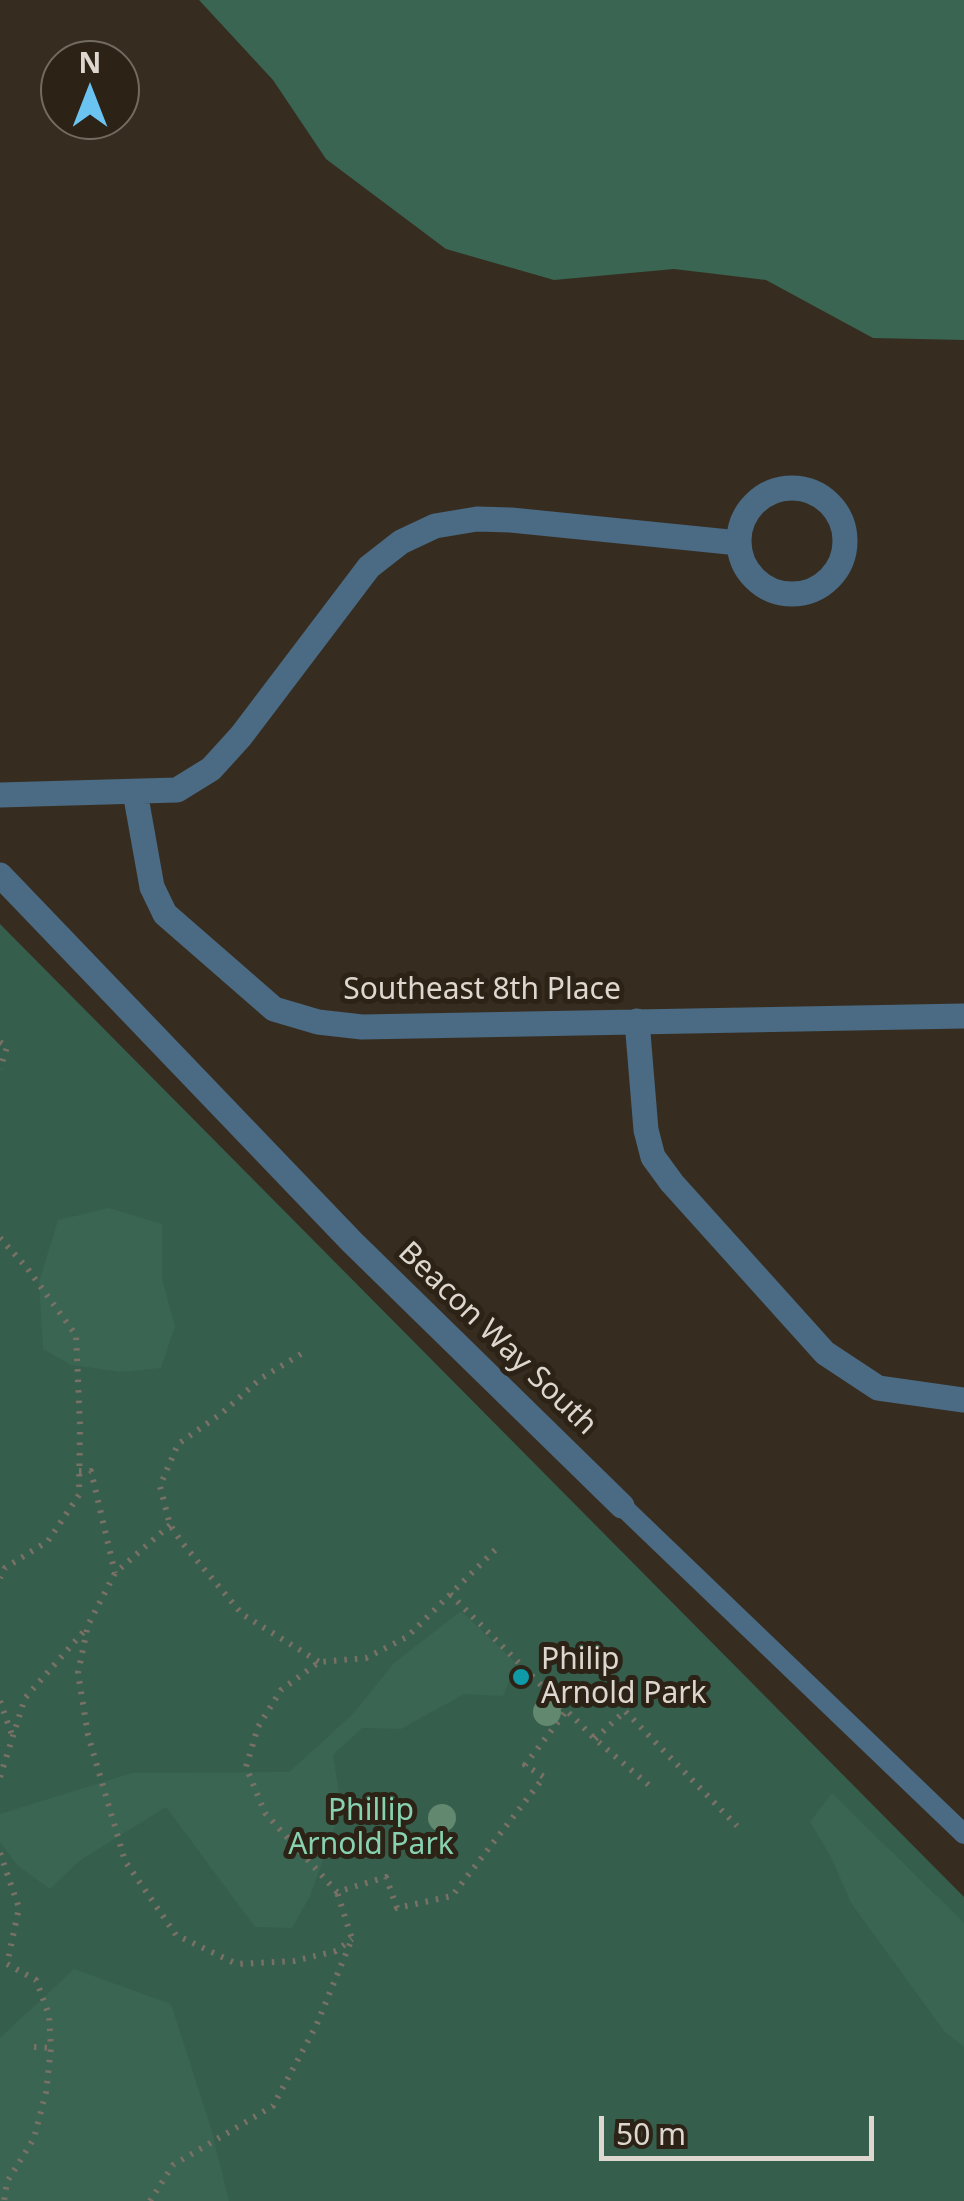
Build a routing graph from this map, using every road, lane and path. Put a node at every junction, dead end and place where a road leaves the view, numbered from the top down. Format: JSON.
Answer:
{"nodes":[{"id":1,"x":739,"y":543,"type":"junction"},
{"id":2,"x":135,"y":792,"type":"junction"},
{"id":3,"x":0,"y":794,"type":"edge"},
{"id":4,"x":0,"y":875,"type":"edge"},
{"id":5,"x":964,"y":1016,"type":"edge"},
{"id":6,"x":636,"y":1021,"type":"junction"},
{"id":7,"x":0,"y":1042,"type":"edge"},
{"id":8,"x":0,"y":1068,"type":"edge"},
{"id":9,"x":0,"y":1238,"type":"edge"},
{"id":10,"x":300,"y":1354,"type":"dead end"},
{"id":11,"x":964,"y":1400,"type":"edge"},
{"id":12,"x":79,"y":1471,"type":"junction"},
{"id":13,"x":622,"y":1506,"type":"joint"},
{"id":14,"x":170,"y":1525,"type":"junction"},
{"id":15,"x":495,"y":1550,"type":"dead end"},
{"id":16,"x":115,"y":1573,"type":"junction"},
{"id":17,"x":0,"y":1578,"type":"edge"},
{"id":18,"x":450,"y":1594,"type":"junction"},
{"id":19,"x":86,"y":1630,"type":"junction"},
{"id":20,"x":319,"y":1662,"type":"junction"},
{"id":21,"x":0,"y":1701,"type":"edge"},
{"id":22,"x":567,"y":1710,"type":"junction"},
{"id":23,"x":13,"y":1738,"type":"junction"},
{"id":24,"x":595,"y":1739,"type":"junction"},
{"id":25,"x":0,"y":1778,"type":"edge"},
{"id":26,"x":650,"y":1787,"type":"dead end"},
{"id":27,"x":737,"y":1826,"type":"dead end"},
{"id":28,"x":963,"y":1832,"type":"edge"},
{"id":29,"x":0,"y":1853,"type":"edge"},
{"id":30,"x":337,"y":1892,"type":"junction"},
{"id":31,"x":352,"y":1939,"type":"junction"},
{"id":32,"x":4,"y":1964,"type":"edge"},
{"id":33,"x":34,"y":2047,"type":"dead end"},
{"id":34,"x":51,"y":2048,"type":"junction"},
{"id":35,"x":4,"y":2201,"type":"edge"},
{"id":36,"x":150,"y":2201,"type":"edge"}],
"edges":[{"from":1,"to":1,"type":"street"},
{"from":1,"to":2,"type":"street"},
{"from":2,"to":3,"type":"street"},
{"from":2,"to":6,"type":"street","name":"Southeast 8th Place"},
{"from":4,"to":13,"type":"street","name":"Beacon Way South"},
{"from":5,"to":6,"type":"street","name":"Southeast 8th Place"},
{"from":6,"to":11,"type":"street"},
{"from":7,"to":8,"type":"path"},
{"from":9,"to":12,"type":"path"},
{"from":10,"to":14,"type":"path"},
{"from":12,"to":16,"type":"path"},
{"from":12,"to":17,"type":"path"},
{"from":13,"to":28,"type":"lane","name":"Beacon Way South"},
{"from":14,"to":16,"type":"path"},
{"from":14,"to":20,"type":"path"},
{"from":15,"to":18,"type":"path"},
{"from":16,"to":19,"type":"path"},
{"from":18,"to":20,"type":"path"},
{"from":18,"to":22,"type":"path"},
{"from":19,"to":23,"type":"path"},
{"from":19,"to":31,"type":"path"},
{"from":20,"to":30,"type":"path"},
{"from":21,"to":23,"type":"path"},
{"from":22,"to":24,"type":"path"},
{"from":22,"to":30,"type":"path"},
{"from":23,"to":25,"type":"path"},
{"from":24,"to":26,"type":"path"},
{"from":24,"to":27,"type":"path"},
{"from":29,"to":32,"type":"path"},
{"from":30,"to":31,"type":"path"},
{"from":31,"to":36,"type":"path"},
{"from":32,"to":34,"type":"path"},
{"from":33,"to":34,"type":"path"},
{"from":34,"to":35,"type":"path"}]}
